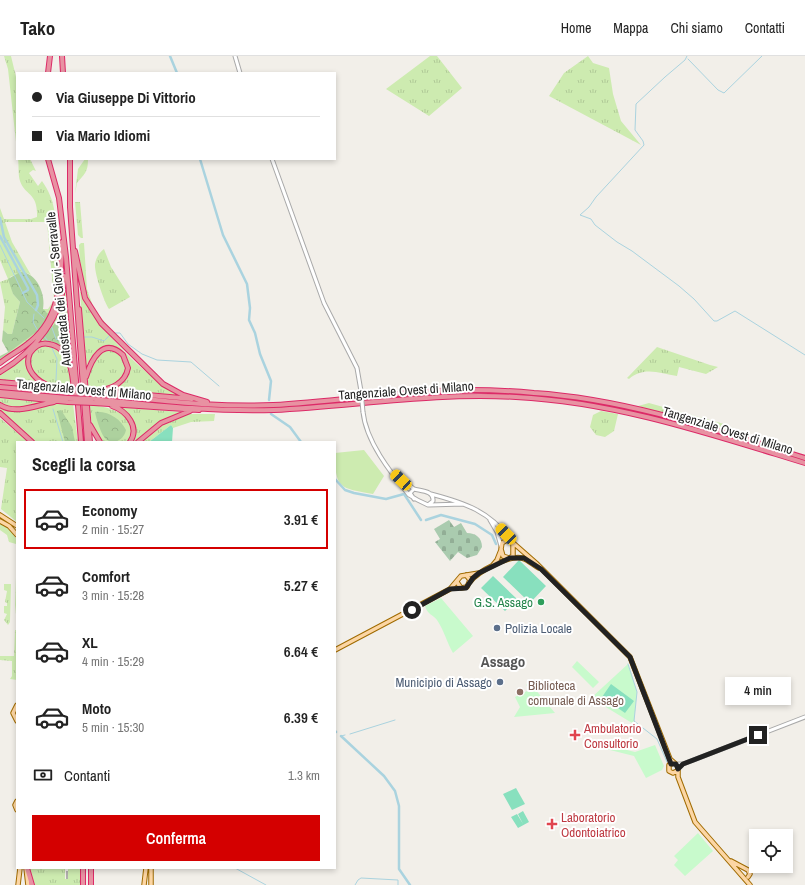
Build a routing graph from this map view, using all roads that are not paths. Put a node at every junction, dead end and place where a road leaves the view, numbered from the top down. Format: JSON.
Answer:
{"nodes":[{"id":1,"x":50,"y":56,"type":"edge"},
{"id":2,"x":62,"y":56,"type":"edge"},
{"id":3,"x":235,"y":56,"type":"edge"},
{"id":4,"x":48,"y":72,"type":"edge"},
{"id":5,"x":63,"y":72,"type":"edge"},
{"id":6,"x":240,"y":72,"type":"edge"},
{"id":7,"x":48,"y":160,"type":"edge"},
{"id":8,"x":70,"y":160,"type":"edge"},
{"id":9,"x":272,"y":160,"type":"edge"},
{"id":10,"x":63,"y":231,"type":"junction"},
{"id":11,"x":72,"y":240,"type":"junction"},
{"id":12,"x":62,"y":251,"type":"junction"},
{"id":13,"x":74,"y":271,"type":"junction"},
{"id":14,"x":0,"y":363,"type":"edge"},
{"id":15,"x":0,"y":372,"type":"edge"},
{"id":16,"x":85,"y":380,"type":"junction"},
{"id":17,"x":0,"y":382,"type":"edge"},
{"id":18,"x":0,"y":387,"type":"edge"},
{"id":19,"x":52,"y":387,"type":"junction"},
{"id":20,"x":68,"y":390,"type":"junction"},
{"id":21,"x":0,"y":392,"type":"edge"},
{"id":22,"x":0,"y":396,"type":"edge"},
{"id":23,"x":94,"y":396,"type":"junction"},
{"id":24,"x":68,"y":400,"type":"junction"},
{"id":25,"x":200,"y":400,"type":"junction"},
{"id":26,"x":59,"y":401,"type":"junction"},
{"id":27,"x":106,"y":404,"type":"junction"},
{"id":28,"x":219,"y":404,"type":"junction"},
{"id":29,"x":0,"y":405,"type":"edge"},
{"id":30,"x":215,"y":409,"type":"junction"},
{"id":31,"x":192,"y":411,"type":"junction"},
{"id":32,"x":0,"y":413,"type":"edge"},
{"id":33,"x":89,"y":421,"type":"junction"},
{"id":34,"x":81,"y":434,"type":"junction"},
{"id":35,"x":31,"y":441,"type":"edge"},
{"id":36,"x":81,"y":441,"type":"edge"},
{"id":37,"x":87,"y":441,"type":"edge"},
{"id":38,"x":90,"y":441,"type":"edge"},
{"id":39,"x":99,"y":441,"type":"edge"},
{"id":40,"x":130,"y":441,"type":"edge"},
{"id":41,"x":139,"y":441,"type":"edge"},
{"id":42,"x":805,"y":458,"type":"edge"},
{"id":43,"x":805,"y":463,"type":"edge"},
{"id":44,"x":393,"y":472,"type":"junction"},
{"id":45,"x":407,"y":484,"type":"junction"},
{"id":46,"x":414,"y":488,"type":"junction"},
{"id":47,"x":410,"y":493,"type":"junction"},
{"id":48,"x":431,"y":494,"type":"junction"},
{"id":49,"x":414,"y":499,"type":"junction"},
{"id":50,"x":428,"y":505,"type":"junction"},
{"id":51,"x":474,"y":507,"type":"junction"},
{"id":52,"x":0,"y":515,"type":"edge"},
{"id":53,"x":490,"y":519,"type":"junction"},
{"id":54,"x":0,"y":520,"type":"edge"},
{"id":55,"x":16,"y":525,"type":"edge"},
{"id":56,"x":16,"y":534,"type":"edge"},
{"id":57,"x":508,"y":536,"type":"junction"},
{"id":58,"x":503,"y":542,"type":"junction"},
{"id":59,"x":512,"y":542,"type":"junction"},
{"id":60,"x":501,"y":548,"type":"junction"},
{"id":61,"x":510,"y":558,"type":"junction"},
{"id":62,"x":490,"y":568,"type":"junction"},
{"id":63,"x":541,"y":569,"type":"junction"},
{"id":64,"x":479,"y":573,"type":"junction"},
{"id":65,"x":466,"y":576,"type":"junction"},
{"id":66,"x":457,"y":582,"type":"junction"},
{"id":67,"x":470,"y":582,"type":"junction"},
{"id":68,"x":460,"y":587,"type":"junction"},
{"id":69,"x":450,"y":589,"type":"junction"},
{"id":70,"x":336,"y":649,"type":"edge"},
{"id":71,"x":16,"y":707,"type":"edge"},
{"id":72,"x":805,"y":717,"type":"edge"},
{"id":73,"x":16,"y":721,"type":"edge"},
{"id":74,"x":674,"y":766,"type":"junction"},
{"id":75,"x":728,"y":860,"type":"junction"},
{"id":76,"x":20,"y":869,"type":"edge"},
{"id":77,"x":26,"y":869,"type":"edge"},
{"id":78,"x":26,"y":869,"type":"edge"},
{"id":79,"x":90,"y":869,"type":"edge"},
{"id":80,"x":146,"y":869,"type":"edge"},
{"id":81,"x":151,"y":869,"type":"edge"},
{"id":82,"x":745,"y":869,"type":"junction"},
{"id":83,"x":83,"y":870,"type":"edge"},
{"id":84,"x":740,"y":873,"type":"junction"},
{"id":85,"x":748,"y":877,"type":"junction"},
{"id":86,"x":743,"y":878,"type":"junction"},
{"id":87,"x":18,"y":885,"type":"edge"},
{"id":88,"x":28,"y":885,"type":"edge"},
{"id":89,"x":32,"y":885,"type":"edge"},
{"id":90,"x":81,"y":885,"type":"edge"},
{"id":91,"x":90,"y":885,"type":"edge"},
{"id":92,"x":144,"y":885,"type":"edge"},
{"id":93,"x":151,"y":885,"type":"edge"},
{"id":94,"x":751,"y":885,"type":"edge"}],
"edges":[{"from":1,"to":4,"type":"highway"},
{"from":2,"to":5,"type":"highway"},
{"from":3,"to":6,"type":"street"},
{"from":7,"to":10,"type":"highway","name":"Autostrada dei Giovi - Serravalle"},
{"from":8,"to":11,"type":"highway","name":"Autostrada dei Giovi - Serravalle"},
{"from":9,"to":44,"type":"street","bridge":true},
{"from":10,"to":12,"type":"highway"},
{"from":10,"to":34,"type":"highway","name":"Autostrada dei Giovi - Serravalle"},
{"from":11,"to":13,"type":"highway","name":"Autostrada dei Giovi - Serravalle"},
{"from":11,"to":25,"type":"highway"},
{"from":12,"to":14,"type":"highway"},
{"from":12,"to":15,"type":"highway"},
{"from":13,"to":16,"type":"highway"},
{"from":13,"to":37,"type":"highway","name":"Autostrada dei Giovi - Serravalle"},
{"from":16,"to":23,"type":"highway"},
{"from":16,"to":33,"type":"highway"},
{"from":17,"to":19,"type":"highway"},
{"from":18,"to":20,"type":"highway","name":"Tangenziale Ovest di Milano"},
{"from":19,"to":20,"type":"highway"},
{"from":19,"to":34,"type":"highway"},
{"from":20,"to":23,"type":"highway","name":"Tangenziale Ovest di Milano","bridge":true},
{"from":21,"to":24,"type":"highway","name":"Tangenziale Ovest di Milano"},
{"from":22,"to":26,"type":"highway"},
{"from":23,"to":24,"type":"highway","name":"Tangenziale Ovest di Milano","bridge":true},
{"from":23,"to":25,"type":"highway"},
{"from":23,"to":27,"type":"highway"},
{"from":23,"to":28,"type":"highway","name":"Tangenziale Ovest di Milano"},
{"from":23,"to":30,"type":"highway","name":"Tangenziale Ovest di Milano"},
{"from":24,"to":26,"type":"highway"},
{"from":25,"to":28,"type":"highway"},
{"from":26,"to":29,"type":"highway"},
{"from":27,"to":31,"type":"highway"},
{"from":27,"to":40,"type":"highway"},
{"from":28,"to":42,"type":"highway","name":"Tangenziale Ovest di Milano"},
{"from":30,"to":31,"type":"highway"},
{"from":30,"to":43,"type":"highway","name":"Tangenziale Ovest di Milano"},
{"from":31,"to":41,"type":"highway"},
{"from":32,"to":35,"type":"highway"},
{"from":33,"to":38,"type":"highway"},
{"from":33,"to":39,"type":"highway"},
{"from":34,"to":36,"type":"highway","name":"Autostrada dei Giovi - Serravalle"},
{"from":44,"to":45,"type":"street"},
{"from":44,"to":49,"type":"street"},
{"from":45,"to":46,"type":"street"},
{"from":45,"to":47,"type":"street"},
{"from":46,"to":47,"type":"street"},
{"from":46,"to":48,"type":"street"},
{"from":47,"to":49,"type":"street"},
{"from":48,"to":50,"type":"street"},
{"from":48,"to":51,"type":"street"},
{"from":49,"to":50,"type":"street"},
{"from":50,"to":51,"type":"street"},
{"from":51,"to":53,"type":"street"},
{"from":52,"to":55,"type":"main road"},
{"from":53,"to":57,"type":"street"},
{"from":53,"to":60,"type":"street"},
{"from":54,"to":56,"type":"main road"},
{"from":57,"to":58,"type":"street"},
{"from":57,"to":59,"type":"street"},
{"from":58,"to":59,"type":"main road"},
{"from":58,"to":60,"type":"main road"},
{"from":59,"to":61,"type":"main road"},
{"from":59,"to":63,"type":"main road"},
{"from":60,"to":61,"type":"main road"},
{"from":60,"to":62,"type":"main road"},
{"from":61,"to":62,"type":"main road"},
{"from":61,"to":63,"type":"main road"},
{"from":62,"to":64,"type":"main road"},
{"from":63,"to":74,"type":"main road"},
{"from":64,"to":65,"type":"main road"},
{"from":64,"to":67,"type":"main road"},
{"from":65,"to":66,"type":"main road"},
{"from":65,"to":67,"type":"main road"},
{"from":66,"to":68,"type":"main road"},
{"from":66,"to":69,"type":"main road"},
{"from":67,"to":68,"type":"main road"},
{"from":68,"to":69,"type":"main road"},
{"from":69,"to":70,"type":"main road"},
{"from":71,"to":73,"type":"main road"},
{"from":72,"to":74,"type":"street"},
{"from":74,"to":75,"type":"main road"},
{"from":75,"to":82,"type":"main road"},
{"from":75,"to":84,"type":"main road"},
{"from":76,"to":87,"type":"main road"},
{"from":77,"to":88,"type":"main road"},
{"from":78,"to":89,"type":"highway"},
{"from":79,"to":91,"type":"highway"},
{"from":80,"to":92,"type":"main road"},
{"from":81,"to":93,"type":"main road"},
{"from":82,"to":84,"type":"main road"},
{"from":82,"to":85,"type":"main road"},
{"from":83,"to":90,"type":"highway"},
{"from":84,"to":86,"type":"main road"},
{"from":85,"to":86,"type":"main road"},
{"from":85,"to":94,"type":"main road"},
{"from":86,"to":94,"type":"main road"}]}
